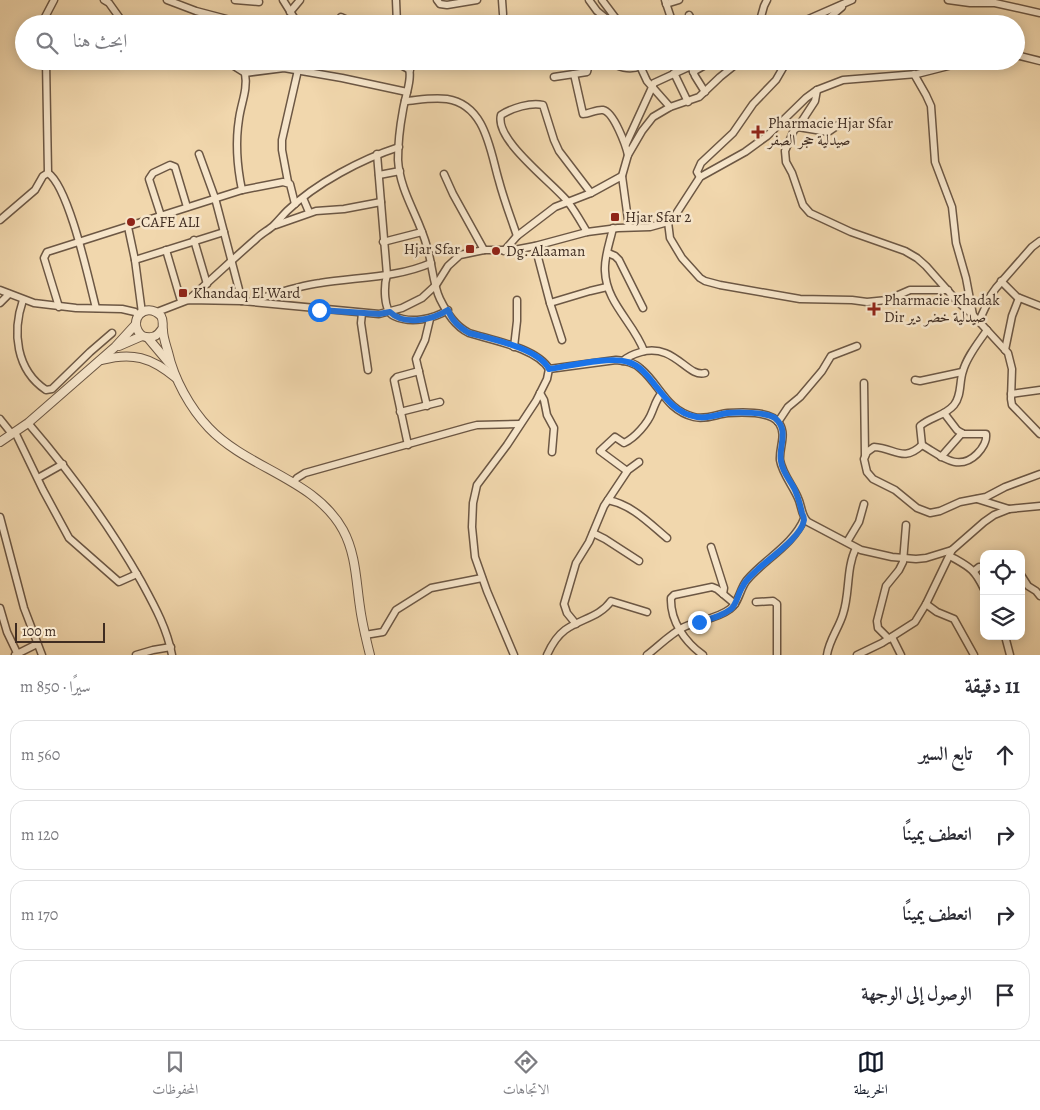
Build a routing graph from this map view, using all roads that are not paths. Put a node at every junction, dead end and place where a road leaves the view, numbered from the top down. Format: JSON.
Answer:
{"nodes":[{"id":1,"x":54,"y":0,"type":"edge"},
{"id":2,"x":104,"y":0,"type":"edge"},
{"id":3,"x":167,"y":0,"type":"edge"},
{"id":4,"x":235,"y":0,"type":"edge"},
{"id":5,"x":283,"y":0,"type":"edge"},
{"id":6,"x":300,"y":0,"type":"edge"},
{"id":7,"x":396,"y":0,"type":"edge"},
{"id":8,"x":437,"y":0,"type":"edge"},
{"id":9,"x":477,"y":0,"type":"edge"},
{"id":10,"x":502,"y":0,"type":"edge"},
{"id":11,"x":589,"y":0,"type":"edge"},
{"id":12,"x":604,"y":0,"type":"edge"},
{"id":13,"x":679,"y":0,"type":"edge"},
{"id":14,"x":767,"y":0,"type":"edge"},
{"id":15,"x":852,"y":0,"type":"edge"},
{"id":16,"x":948,"y":0,"type":"edge"},
{"id":17,"x":259,"y":2,"type":"dead end"},
{"id":18,"x":666,"y":2,"type":"edge"},
{"id":19,"x":845,"y":4,"type":"junction"},
{"id":20,"x":290,"y":12,"type":"junction"},
{"id":21,"x":1040,"y":13,"type":"edge"},
{"id":22,"x":503,"y":14,"type":"dead end"},
{"id":23,"x":46,"y":15,"type":"edge"},
{"id":24,"x":117,"y":15,"type":"edge"},
{"id":25,"x":211,"y":15,"type":"edge"},
{"id":26,"x":292,"y":15,"type":"edge"},
{"id":27,"x":397,"y":15,"type":"edge"},
{"id":28,"x":603,"y":15,"type":"edge"},
{"id":29,"x":614,"y":15,"type":"edge"},
{"id":30,"x":670,"y":15,"type":"edge"},
{"id":31,"x":762,"y":15,"type":"edge"},
{"id":32,"x":819,"y":15,"type":"edge"},
{"id":33,"x":832,"y":15,"type":"edge"},
{"id":34,"x":1025,"y":57,"type":"edge"},
{"id":35,"x":1040,"y":61,"type":"edge"},
{"id":36,"x":46,"y":70,"type":"edge"},
{"id":37,"x":240,"y":70,"type":"edge"},
{"id":38,"x":246,"y":70,"type":"edge"},
{"id":39,"x":268,"y":70,"type":"edge"},
{"id":40,"x":298,"y":70,"type":"joint"},
{"id":41,"x":410,"y":70,"type":"edge"},
{"id":42,"x":588,"y":70,"type":"edge"},
{"id":43,"x":642,"y":70,"type":"edge"},
{"id":44,"x":681,"y":70,"type":"edge"},
{"id":45,"x":693,"y":70,"type":"edge"},
{"id":46,"x":729,"y":70,"type":"edge"},
{"id":47,"x":782,"y":70,"type":"edge"},
{"id":48,"x":931,"y":70,"type":"edge"},
{"id":49,"x":245,"y":73,"type":"junction"},
{"id":50,"x":674,"y":73,"type":"junction"},
{"id":51,"x":574,"y":74,"type":"junction"},
{"id":52,"x":914,"y":74,"type":"junction"},
{"id":53,"x":554,"y":77,"type":"dead end"},
{"id":54,"x":652,"y":85,"type":"junction"},
{"id":55,"x":817,"y":90,"type":"junction"},
{"id":56,"x":407,"y":92,"type":"junction"},
{"id":57,"x":705,"y":92,"type":"junction"},
{"id":58,"x":405,"y":101,"type":"junction"},
{"id":59,"x":688,"y":102,"type":"junction"},
{"id":60,"x":670,"y":107,"type":"junction"},
{"id":61,"x":844,"y":121,"type":"dead end"},
{"id":62,"x":798,"y":127,"type":"junction"},
{"id":63,"x":626,"y":144,"type":"junction"},
{"id":64,"x":400,"y":147,"type":"junction"},
{"id":65,"x":199,"y":154,"type":"dead end"},
{"id":66,"x":377,"y":154,"type":"junction"},
{"id":67,"x":628,"y":155,"type":"junction"},
{"id":68,"x":786,"y":162,"type":"junction"},
{"id":69,"x":779,"y":167,"type":"dead end"},
{"id":70,"x":400,"y":171,"type":"junction"},
{"id":71,"x":48,"y":173,"type":"junction"},
{"id":72,"x":444,"y":174,"type":"dead end"},
{"id":73,"x":379,"y":175,"type":"junction"},
{"id":74,"x":622,"y":176,"type":"junction"},
{"id":75,"x":700,"y":177,"type":"junction"},
{"id":76,"x":288,"y":182,"type":"junction"},
{"id":77,"x":242,"y":190,"type":"junction"},
{"id":78,"x":590,"y":193,"type":"junction"},
{"id":79,"x":215,"y":198,"type":"junction"},
{"id":80,"x":303,"y":198,"type":"junction"},
{"id":81,"x":380,"y":202,"type":"junction"},
{"id":82,"x":568,"y":202,"type":"junction"},
{"id":83,"x":295,"y":204,"type":"junction"},
{"id":84,"x":187,"y":207,"type":"junction"},
{"id":85,"x":309,"y":212,"type":"junction"},
{"id":86,"x":161,"y":216,"type":"junction"},
{"id":87,"x":0,"y":220,"type":"edge"},
{"id":88,"x":668,"y":222,"type":"junction"},
{"id":89,"x":272,"y":226,"type":"junction"},
{"id":90,"x":128,"y":227,"type":"junction"},
{"id":91,"x":629,"y":227,"type":"junction"},
{"id":92,"x":613,"y":228,"type":"junction"},
{"id":93,"x":224,"y":232,"type":"junction"},
{"id":94,"x":422,"y":232,"type":"junction"},
{"id":95,"x":587,"y":232,"type":"junction"},
{"id":96,"x":517,"y":236,"type":"junction"},
{"id":97,"x":194,"y":240,"type":"junction"},
{"id":98,"x":1040,"y":241,"type":"edge"},
{"id":99,"x":80,"y":242,"type":"junction"},
{"id":100,"x":383,"y":242,"type":"junction"},
{"id":101,"x":535,"y":246,"type":"junction"},
{"id":102,"x":166,"y":250,"type":"junction"},
{"id":103,"x":484,"y":250,"type":"junction"},
{"id":104,"x":504,"y":251,"type":"junction"},
{"id":105,"x":608,"y":253,"type":"junction"},
{"id":106,"x":135,"y":260,"type":"junction"},
{"id":107,"x":233,"y":261,"type":"junction"},
{"id":108,"x":431,"y":263,"type":"junction"},
{"id":109,"x":387,"y":275,"type":"junction"},
{"id":110,"x":1001,"y":282,"type":"junction"},
{"id":111,"x":207,"y":284,"type":"junction"},
{"id":112,"x":436,"y":284,"type":"junction"},
{"id":113,"x":607,"y":287,"type":"junction"},
{"id":114,"x":0,"y":290,"type":"edge"},
{"id":115,"x":948,"y":290,"type":"junction"},
{"id":116,"x":9,"y":294,"type":"junction"},
{"id":117,"x":1019,"y":298,"type":"junction"},
{"id":118,"x":23,"y":300,"type":"junction"},
{"id":119,"x":184,"y":300,"type":"junction"},
{"id":120,"x":517,"y":300,"type":"dead end"},
{"id":121,"x":242,"y":301,"type":"junction"},
{"id":122,"x":251,"y":302,"type":"junction"},
{"id":123,"x":0,"y":303,"type":"edge"},
{"id":124,"x":550,"y":303,"type":"junction"},
{"id":125,"x":172,"y":306,"type":"junction"},
{"id":126,"x":1040,"y":306,"type":"edge"},
{"id":127,"x":59,"y":307,"type":"junction"},
{"id":128,"x":96,"y":308,"type":"junction"},
{"id":129,"x":643,"y":308,"type":"dead end"},
{"id":130,"x":448,"y":310,"type":"junction"},
{"id":131,"x":157,"y":312,"type":"junction"},
{"id":132,"x":390,"y":312,"type":"junction"},
{"id":133,"x":362,"y":313,"type":"junction"},
{"id":134,"x":973,"y":316,"type":"junction"},
{"id":135,"x":138,"y":317,"type":"junction"},
{"id":136,"x":430,"y":319,"type":"junction"},
{"id":137,"x":163,"y":320,"type":"junction"},
{"id":138,"x":979,"y":321,"type":"junction"},
{"id":139,"x":162,"y":329,"type":"junction"},
{"id":140,"x":987,"y":330,"type":"junction"},
{"id":141,"x":112,"y":334,"type":"dead end"},
{"id":142,"x":145,"y":337,"type":"junction"},
{"id":143,"x":562,"y":340,"type":"dead end"},
{"id":144,"x":858,"y":346,"type":"dead end"},
{"id":145,"x":115,"y":347,"type":"junction"},
{"id":146,"x":514,"y":347,"type":"junction"},
{"id":147,"x":1006,"y":350,"type":"junction"},
{"id":148,"x":644,"y":351,"type":"junction"},
{"id":149,"x":100,"y":360,"type":"junction"},
{"id":150,"x":623,"y":361,"type":"junction"},
{"id":151,"x":171,"y":365,"type":"junction"},
{"id":152,"x":549,"y":369,"type":"junction"},
{"id":153,"x":368,"y":370,"type":"dead end"},
{"id":154,"x":419,"y":371,"type":"junction"},
{"id":155,"x":962,"y":372,"type":"junction"},
{"id":156,"x":705,"y":373,"type":"dead end"},
{"id":157,"x":178,"y":379,"type":"junction"},
{"id":158,"x":62,"y":380,"type":"junction"},
{"id":159,"x":915,"y":380,"type":"dead end"},
{"id":160,"x":864,"y":383,"type":"dead end"},
{"id":161,"x":68,"y":388,"type":"junction"},
{"id":162,"x":1040,"y":390,"type":"edge"},
{"id":163,"x":540,"y":393,"type":"junction"},
{"id":164,"x":661,"y":394,"type":"junction"},
{"id":165,"x":1011,"y":394,"type":"junction"},
{"id":166,"x":440,"y":402,"type":"dead end"},
{"id":167,"x":427,"y":406,"type":"junction"},
{"id":168,"x":400,"y":412,"type":"junction"},
{"id":169,"x":944,"y":413,"type":"junction"},
{"id":170,"x":0,"y":419,"type":"edge"},
{"id":171,"x":778,"y":422,"type":"junction"},
{"id":172,"x":28,"y":423,"type":"junction"},
{"id":173,"x":520,"y":424,"type":"junction"},
{"id":174,"x":14,"y":433,"type":"junction"},
{"id":175,"x":962,"y":433,"type":"junction"},
{"id":176,"x":1040,"y":434,"type":"edge"},
{"id":177,"x":0,"y":442,"type":"edge"},
{"id":178,"x":408,"y":445,"type":"junction"},
{"id":179,"x":922,"y":445,"type":"junction"},
{"id":180,"x":552,"y":452,"type":"dead end"},
{"id":181,"x":865,"y":454,"type":"junction"},
{"id":182,"x":941,"y":457,"type":"junction"},
{"id":183,"x":639,"y":462,"type":"dead end"},
{"id":184,"x":63,"y":464,"type":"junction"},
{"id":185,"x":627,"y":471,"type":"junction"},
{"id":186,"x":1040,"y":474,"type":"edge"},
{"id":187,"x":38,"y":478,"type":"junction"},
{"id":188,"x":293,"y":483,"type":"junction"},
{"id":189,"x":608,"y":500,"type":"junction"},
{"id":190,"x":977,"y":500,"type":"junction"},
{"id":191,"x":864,"y":504,"type":"dead end"},
{"id":192,"x":1040,"y":506,"type":"edge"},
{"id":193,"x":1009,"y":509,"type":"junction"},
{"id":194,"x":0,"y":518,"type":"edge"},
{"id":195,"x":804,"y":519,"type":"junction"},
{"id":196,"x":906,"y":525,"type":"dead end"},
{"id":197,"x":592,"y":534,"type":"junction"},
{"id":198,"x":666,"y":538,"type":"dead end"},
{"id":199,"x":848,"y":542,"type":"junction"},
{"id":200,"x":711,"y":547,"type":"dead end"},
{"id":201,"x":856,"y":548,"type":"junction"},
{"id":202,"x":951,"y":553,"type":"junction"},
{"id":203,"x":904,"y":558,"type":"junction"},
{"id":204,"x":639,"y":562,"type":"dead end"},
{"id":205,"x":980,"y":567,"type":"edge"},
{"id":206,"x":974,"y":571,"type":"junction"},
{"id":207,"x":137,"y":574,"type":"junction"},
{"id":208,"x":482,"y":578,"type":"junction"},
{"id":209,"x":980,"y":581,"type":"edge"},
{"id":210,"x":1025,"y":581,"type":"edge"},
{"id":211,"x":723,"y":594,"type":"junction"},
{"id":212,"x":1040,"y":596,"type":"edge"},
{"id":213,"x":756,"y":602,"type":"dead end"},
{"id":214,"x":735,"y":604,"type":"junction"},
{"id":215,"x":926,"y":604,"type":"junction"},
{"id":216,"x":0,"y":608,"type":"edge"},
{"id":217,"x":647,"y":612,"type":"dead end"},
{"id":218,"x":576,"y":624,"type":"junction"},
{"id":219,"x":679,"y":630,"type":"junction"},
{"id":220,"x":365,"y":635,"type":"junction"},
{"id":221,"x":891,"y":638,"type":"junction"},
{"id":222,"x":1006,"y":640,"type":"edge"},
{"id":223,"x":37,"y":644,"type":"junction"},
{"id":224,"x":171,"y":647,"type":"junction"},
{"id":225,"x":16,"y":654,"type":"edge"},
{"id":226,"x":42,"y":655,"type":"edge"},
{"id":227,"x":136,"y":655,"type":"edge"},
{"id":228,"x":172,"y":655,"type":"edge"},
{"id":229,"x":370,"y":655,"type":"edge"},
{"id":230,"x":514,"y":655,"type":"edge"},
{"id":231,"x":547,"y":655,"type":"edge"},
{"id":232,"x":647,"y":655,"type":"edge"},
{"id":233,"x":704,"y":655,"type":"edge"},
{"id":234,"x":777,"y":655,"type":"edge"},
{"id":235,"x":827,"y":655,"type":"edge"},
{"id":236,"x":856,"y":655,"type":"edge"},
{"id":237,"x":901,"y":655,"type":"edge"},
{"id":238,"x":974,"y":655,"type":"edge"},
{"id":239,"x":1010,"y":655,"type":"edge"}],
"edges":[{"from":1,"to":23,"type":"street"},
{"from":2,"to":24,"type":"street"},
{"from":3,"to":25,"type":"street"},
{"from":4,"to":17,"type":"street"},
{"from":5,"to":20,"type":"street"},
{"from":6,"to":20,"type":"street"},
{"from":7,"to":27,"type":"street"},
{"from":8,"to":9,"type":"street"},
{"from":10,"to":22,"type":"street"},
{"from":11,"to":28,"type":"street"},
{"from":12,"to":29,"type":"street"},
{"from":13,"to":18,"type":"street"},
{"from":14,"to":31,"type":"street"},
{"from":15,"to":19,"type":"street"},
{"from":16,"to":21,"type":"street"},
{"from":18,"to":30,"type":"street"},
{"from":19,"to":32,"type":"street"},
{"from":19,"to":33,"type":"street"},
{"from":20,"to":26,"type":"street"},
{"from":34,"to":35,"type":"street"},
{"from":36,"to":71,"type":"street"},
{"from":37,"to":49,"type":"street"},
{"from":38,"to":49,"type":"street"},
{"from":39,"to":49,"type":"street"},
{"from":40,"to":56,"type":"street"},
{"from":40,"to":76,"type":"street"},
{"from":41,"to":56,"type":"street"},
{"from":42,"to":51,"type":"street"},
{"from":43,"to":54,"type":"street"},
{"from":44,"to":50,"type":"street"},
{"from":45,"to":57,"type":"street"},
{"from":46,"to":57,"type":"street"},
{"from":47,"to":75,"type":"street"},
{"from":48,"to":52,"type":"street"},
{"from":49,"to":77,"type":"street"},
{"from":50,"to":54,"type":"street"},
{"from":50,"to":59,"type":"street"},
{"from":51,"to":53,"type":"street"},
{"from":51,"to":63,"type":"street"},
{"from":52,"to":55,"type":"street"},
{"from":52,"to":134,"type":"street"},
{"from":54,"to":60,"type":"street"},
{"from":54,"to":63,"type":"street"},
{"from":55,"to":62,"type":"street"},
{"from":55,"to":75,"type":"street"},
{"from":56,"to":58,"type":"street"},
{"from":57,"to":59,"type":"street"},
{"from":58,"to":64,"type":"street"},
{"from":58,"to":96,"type":"street"},
{"from":59,"to":60,"type":"street"},
{"from":60,"to":67,"type":"street"},
{"from":61,"to":62,"type":"street"},
{"from":62,"to":68,"type":"street"},
{"from":63,"to":67,"type":"street"},
{"from":64,"to":66,"type":"street"},
{"from":64,"to":70,"type":"street"},
{"from":65,"to":79,"type":"street"},
{"from":66,"to":73,"type":"street"},
{"from":66,"to":80,"type":"street"},
{"from":67,"to":74,"type":"street"},
{"from":68,"to":69,"type":"street"},
{"from":68,"to":115,"type":"street"},
{"from":70,"to":73,"type":"street"},
{"from":70,"to":94,"type":"street"},
{"from":71,"to":87,"type":"street"},
{"from":71,"to":99,"type":"street"},
{"from":72,"to":103,"type":"street"},
{"from":73,"to":81,"type":"street"},
{"from":74,"to":78,"type":"street"},
{"from":74,"to":91,"type":"street"},
{"from":75,"to":88,"type":"street"},
{"from":76,"to":77,"type":"street"},
{"from":76,"to":83,"type":"street"},
{"from":77,"to":79,"type":"street"},
{"from":78,"to":82,"type":"street"},
{"from":78,"to":82,"type":"street"},
{"from":79,"to":84,"type":"street"},
{"from":79,"to":93,"type":"street"},
{"from":80,"to":83,"type":"street"},
{"from":80,"to":85,"type":"street"},
{"from":81,"to":85,"type":"street"},
{"from":81,"to":100,"type":"street"},
{"from":82,"to":95,"type":"street"},
{"from":82,"to":96,"type":"street"},
{"from":83,"to":89,"type":"street"},
{"from":84,"to":86,"type":"street"},
{"from":84,"to":86,"type":"street"},
{"from":85,"to":89,"type":"street"},
{"from":86,"to":90,"type":"street"},
{"from":88,"to":91,"type":"street"},
{"from":88,"to":115,"type":"street"},
{"from":89,"to":107,"type":"street"},
{"from":90,"to":99,"type":"street"},
{"from":90,"to":106,"type":"street"},
{"from":91,"to":92,"type":"street"},
{"from":92,"to":95,"type":"street"},
{"from":92,"to":105,"type":"street"},
{"from":93,"to":97,"type":"street"},
{"from":93,"to":107,"type":"street"},
{"from":94,"to":100,"type":"street"},
{"from":94,"to":108,"type":"street"},
{"from":95,"to":101,"type":"street"},
{"from":96,"to":104,"type":"street"},
{"from":97,"to":102,"type":"street"},
{"from":97,"to":111,"type":"street"},
{"from":98,"to":110,"type":"street"},
{"from":99,"to":127,"type":"street"},
{"from":99,"to":128,"type":"street"},
{"from":100,"to":109,"type":"street"},
{"from":101,"to":104,"type":"street"},
{"from":101,"to":124,"type":"street"},
{"from":102,"to":106,"type":"street"},
{"from":102,"to":119,"type":"street"},
{"from":103,"to":104,"type":"street"},
{"from":103,"to":112,"type":"street"},
{"from":105,"to":113,"type":"street"},
{"from":105,"to":129,"type":"street"},
{"from":106,"to":135,"type":"street"},
{"from":107,"to":111,"type":"street"},
{"from":107,"to":121,"type":"street"},
{"from":108,"to":109,"type":"street"},
{"from":108,"to":112,"type":"street"},
{"from":109,"to":122,"type":"street"},
{"from":109,"to":132,"type":"street"},
{"from":110,"to":117,"type":"street"},
{"from":110,"to":138,"type":"street"},
{"from":111,"to":119,"type":"street"},
{"from":112,"to":130,"type":"street"},
{"from":112,"to":132,"type":"street"},
{"from":113,"to":124,"type":"street"},
{"from":113,"to":148,"type":"street"},
{"from":114,"to":116,"type":"street"},
{"from":115,"to":134,"type":"street"},
{"from":116,"to":118,"type":"street"},
{"from":116,"to":123,"type":"street"},
{"from":117,"to":126,"type":"street"},
{"from":117,"to":147,"type":"street"},
{"from":118,"to":127,"type":"street"},
{"from":118,"to":158,"type":"street"},
{"from":119,"to":121,"type":"street"},
{"from":119,"to":125,"type":"street"},
{"from":120,"to":146,"type":"street"},
{"from":121,"to":122,"type":"street"},
{"from":122,"to":133,"type":"street"},
{"from":124,"to":143,"type":"street"},
{"from":125,"to":131,"type":"street"},
{"from":125,"to":137,"type":"street"},
{"from":127,"to":128,"type":"street"},
{"from":128,"to":135,"type":"street"},
{"from":130,"to":136,"type":"street"},
{"from":130,"to":146,"type":"street"},
{"from":131,"to":135,"type":"street"},
{"from":131,"to":137,"type":"street"},
{"from":132,"to":133,"type":"street"},
{"from":132,"to":136,"type":"street"},
{"from":133,"to":153,"type":"street"},
{"from":134,"to":138,"type":"street"},
{"from":135,"to":142,"type":"street"},
{"from":135,"to":145,"type":"street"},
{"from":136,"to":154,"type":"street"},
{"from":137,"to":139,"type":"street"},
{"from":138,"to":140,"type":"street"},
{"from":139,"to":142,"type":"street"},
{"from":139,"to":151,"type":"street"},
{"from":140,"to":147,"type":"street"},
{"from":140,"to":155,"type":"street"},
{"from":141,"to":158,"type":"street"},
{"from":142,"to":145,"type":"street"},
{"from":142,"to":151,"type":"street"},
{"from":144,"to":171,"type":"street"},
{"from":145,"to":149,"type":"street"},
{"from":146,"to":152,"type":"street"},
{"from":147,"to":165,"type":"street"},
{"from":148,"to":150,"type":"street"},
{"from":148,"to":156,"type":"street"},
{"from":149,"to":157,"type":"street"},
{"from":149,"to":161,"type":"street"},
{"from":150,"to":152,"type":"street"},
{"from":150,"to":164,"type":"street"},
{"from":151,"to":157,"type":"street"},
{"from":152,"to":163,"type":"street"},
{"from":154,"to":167,"type":"street"},
{"from":154,"to":168,"type":"street"},
{"from":155,"to":159,"type":"street"},
{"from":155,"to":169,"type":"street"},
{"from":157,"to":188,"type":"street"},
{"from":158,"to":161,"type":"street"},
{"from":160,"to":181,"type":"street"},
{"from":161,"to":172,"type":"street"},
{"from":162,"to":165,"type":"street"},
{"from":163,"to":173,"type":"street"},
{"from":163,"to":180,"type":"street"},
{"from":164,"to":171,"type":"street"},
{"from":164,"to":185,"type":"street"},
{"from":165,"to":176,"type":"street"},
{"from":166,"to":167,"type":"street"},
{"from":167,"to":168,"type":"street"},
{"from":168,"to":178,"type":"street"},
{"from":169,"to":175,"type":"street"},
{"from":169,"to":179,"type":"street"},
{"from":170,"to":174,"type":"street"},
{"from":171,"to":195,"type":"street"},
{"from":172,"to":174,"type":"street"},
{"from":172,"to":184,"type":"street"},
{"from":173,"to":178,"type":"street"},
{"from":173,"to":208,"type":"street"},
{"from":174,"to":177,"type":"street"},
{"from":174,"to":187,"type":"street"},
{"from":175,"to":182,"type":"street"},
{"from":175,"to":182,"type":"street"},
{"from":178,"to":188,"type":"street"},
{"from":179,"to":181,"type":"street"},
{"from":179,"to":182,"type":"street"},
{"from":181,"to":190,"type":"street"},
{"from":183,"to":185,"type":"street"},
{"from":184,"to":187,"type":"street"},
{"from":184,"to":207,"type":"street"},
{"from":185,"to":189,"type":"street"},
{"from":186,"to":190,"type":"street"},
{"from":187,"to":207,"type":"street"},
{"from":188,"to":220,"type":"street"},
{"from":189,"to":197,"type":"street"},
{"from":189,"to":198,"type":"street"},
{"from":190,"to":193,"type":"street"},
{"from":191,"to":199,"type":"street"},
{"from":192,"to":193,"type":"street"},
{"from":193,"to":202,"type":"street"},
{"from":194,"to":223,"type":"street"},
{"from":195,"to":199,"type":"street"},
{"from":195,"to":214,"type":"street"},
{"from":196,"to":203,"type":"street"},
{"from":197,"to":204,"type":"street"},
{"from":197,"to":218,"type":"street"},
{"from":199,"to":201,"type":"street"},
{"from":200,"to":211,"type":"street"},
{"from":201,"to":203,"type":"street"},
{"from":201,"to":235,"type":"street"},
{"from":202,"to":203,"type":"street"},
{"from":202,"to":206,"type":"street"},
{"from":202,"to":215,"type":"street"},
{"from":203,"to":221,"type":"street"},
{"from":205,"to":206,"type":"street"},
{"from":206,"to":209,"type":"street"},
{"from":207,"to":224,"type":"street"},
{"from":208,"to":220,"type":"street"},
{"from":208,"to":230,"type":"street"},
{"from":210,"to":212,"type":"street"},
{"from":211,"to":214,"type":"street"},
{"from":211,"to":219,"type":"street"},
{"from":213,"to":234,"type":"street"},
{"from":214,"to":219,"type":"street"},
{"from":215,"to":221,"type":"street"},
{"from":215,"to":238,"type":"street"},
{"from":216,"to":225,"type":"street"},
{"from":217,"to":218,"type":"street"},
{"from":218,"to":231,"type":"street"},
{"from":219,"to":232,"type":"street"},
{"from":219,"to":233,"type":"street"},
{"from":220,"to":229,"type":"street"},
{"from":221,"to":236,"type":"street"},
{"from":221,"to":237,"type":"street"},
{"from":222,"to":239,"type":"street"},
{"from":223,"to":225,"type":"street"},
{"from":223,"to":226,"type":"street"},
{"from":224,"to":227,"type":"street"},
{"from":224,"to":228,"type":"street"}]}
